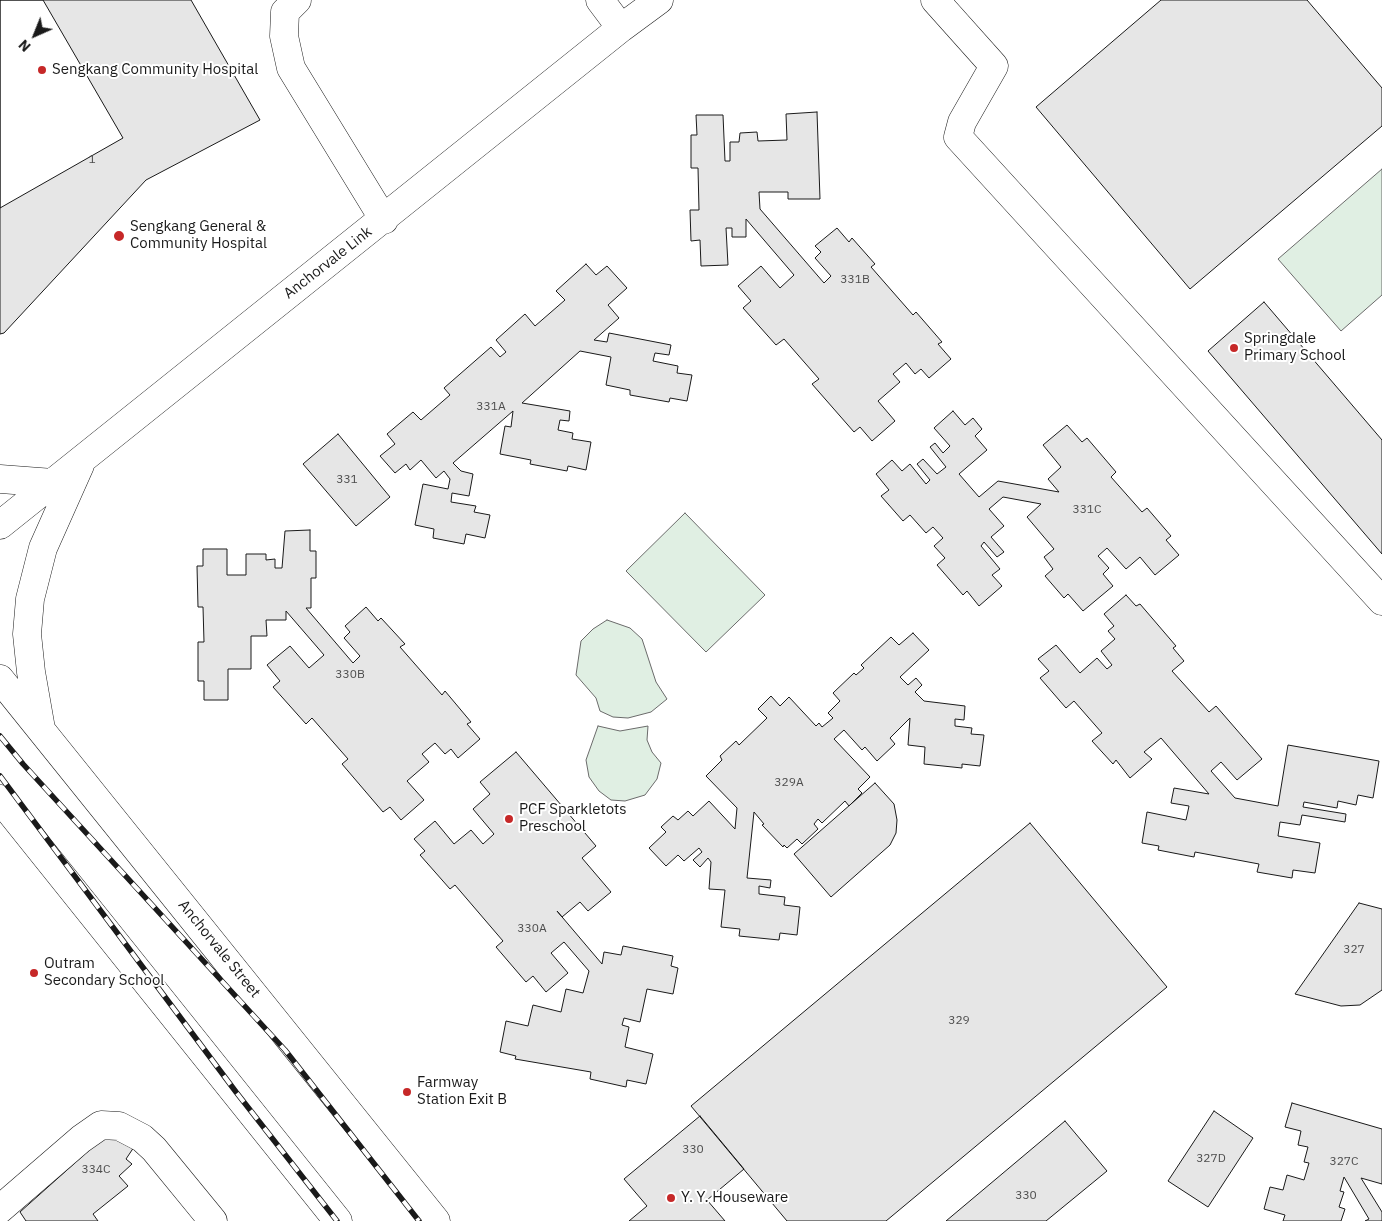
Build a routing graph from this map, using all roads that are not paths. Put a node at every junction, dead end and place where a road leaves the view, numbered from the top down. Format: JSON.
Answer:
{"nodes":[{"id":1,"x":298,"y":0,"type":"edge"},
{"id":2,"x":600,"y":0,"type":"edge"},
{"id":3,"x":658,"y":0,"type":"edge"},
{"id":4,"x":935,"y":0,"type":"edge"},
{"id":5,"x":621,"y":28,"type":"junction"},
{"id":6,"x":384,"y":220,"type":"junction"},
{"id":7,"x":82,"y":461,"type":"junction"},
{"id":8,"x":0,"y":479,"type":"edge"},
{"id":9,"x":53,"y":483,"type":"junction"},
{"id":10,"x":0,"y":525,"type":"edge"},
{"id":11,"x":1382,"y":601,"type":"edge"},
{"id":12,"x":0,"y":680,"type":"edge"},
{"id":13,"x":42,"y":732,"type":"junction"},
{"id":14,"x":0,"y":799,"type":"edge"},
{"id":15,"x":0,"y":1209,"type":"edge"},
{"id":16,"x":213,"y":1221,"type":"edge"},
{"id":17,"x":338,"y":1221,"type":"edge"},
{"id":18,"x":436,"y":1221,"type":"edge"}],
"edges":[{"from":1,"to":6,"type":"street"},
{"from":2,"to":5,"type":"street"},
{"from":3,"to":5,"type":"street","name":"Anchorvale Link"},
{"from":4,"to":11,"type":"street"},
{"from":5,"to":6,"type":"street","name":"Anchorvale Link"},
{"from":6,"to":7,"type":"street","name":"Anchorvale Link"},
{"from":7,"to":9,"type":"street","name":"Anchorvale Link"},
{"from":7,"to":13,"type":"street"},
{"from":8,"to":9,"type":"street"},
{"from":9,"to":10,"type":"street","name":"Anchorvale Link"},
{"from":12,"to":13,"type":"street","name":"Anchorvale Street"},
{"from":13,"to":18,"type":"street","name":"Anchorvale Street"},
{"from":14,"to":17,"type":"street"},
{"from":15,"to":16,"type":"street"}]}
